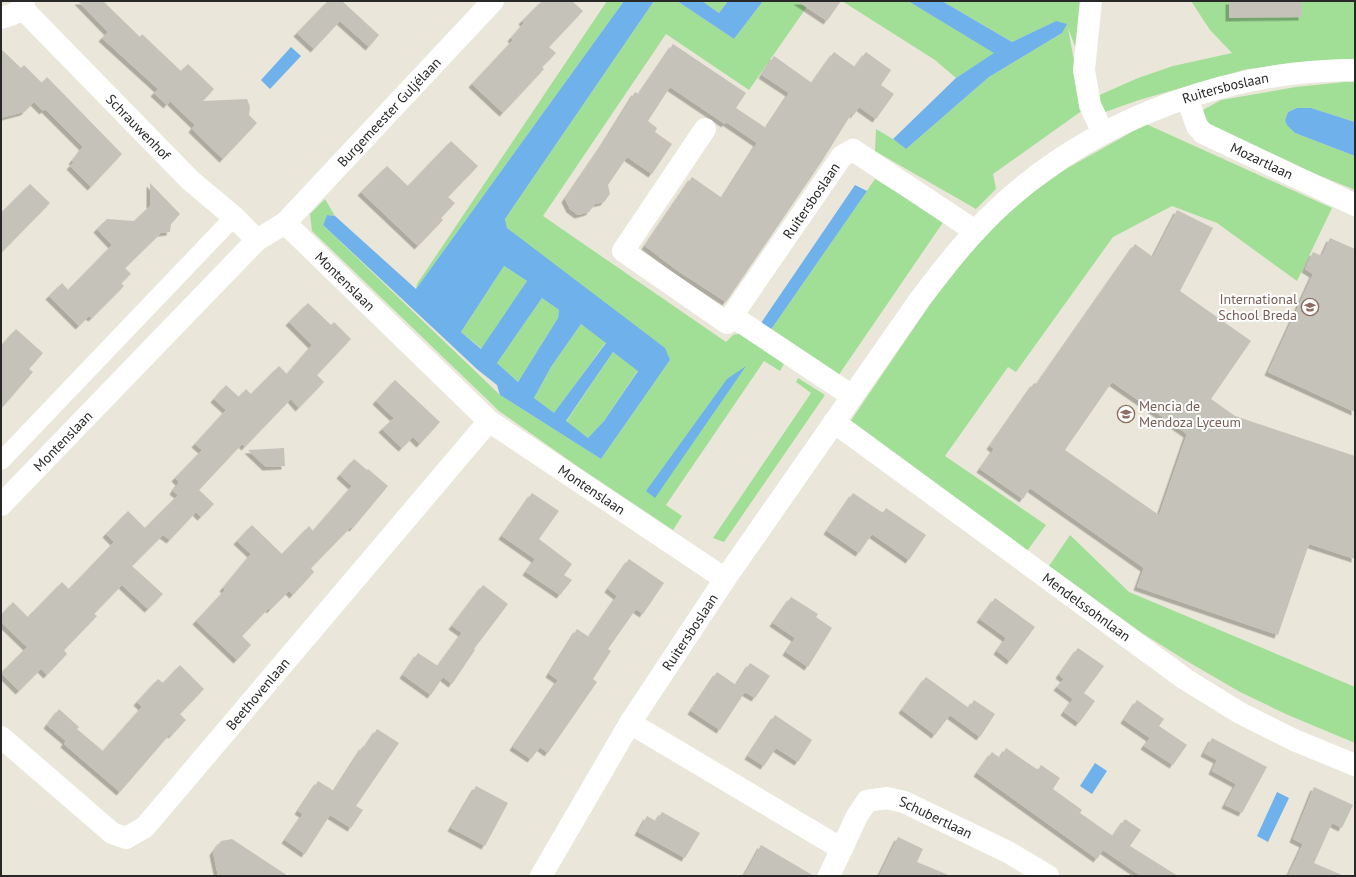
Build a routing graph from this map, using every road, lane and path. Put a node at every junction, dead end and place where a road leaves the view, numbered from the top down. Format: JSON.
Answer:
{"nodes":[{"id":1,"x":493,"y":1,"type":"edge"},
{"id":2,"x":1091,"y":1,"type":"edge"},
{"id":3,"x":23,"y":5,"type":"edge"},
{"id":4,"x":1,"y":18,"type":"edge"},
{"id":5,"x":1355,"y":70,"type":"edge"},
{"id":6,"x":1187,"y":98,"type":"junction"},
{"id":7,"x":705,"y":129,"type":"dead end"},
{"id":8,"x":1102,"y":133,"type":"junction"},
{"id":9,"x":1355,"y":205,"type":"edge"},
{"id":10,"x":234,"y":217,"type":"junction"},
{"id":11,"x":285,"y":223,"type":"junction"},
{"id":12,"x":975,"y":231,"type":"junction"},
{"id":13,"x":257,"y":240,"type":"junction"},
{"id":14,"x":732,"y":316,"type":"junction"},
{"id":15,"x":852,"y":396,"type":"junction"},
{"id":16,"x":489,"y":421,"type":"junction"},
{"id":17,"x":834,"y":422,"type":"junction"},
{"id":18,"x":1,"y":460,"type":"edge"},
{"id":19,"x":1,"y":505,"type":"edge"},
{"id":20,"x":725,"y":579,"type":"junction"},
{"id":21,"x":630,"y":723,"type":"junction"},
{"id":22,"x":1,"y":737,"type":"edge"},
{"id":23,"x":1355,"y":765,"type":"edge"},
{"id":24,"x":842,"y":849,"type":"junction"},
{"id":25,"x":541,"y":876,"type":"edge"},
{"id":26,"x":829,"y":876,"type":"edge"},
{"id":27,"x":1048,"y":876,"type":"edge"}],
"edges":[{"from":1,"to":11,"type":"street","name":"Burgemeester Guljélaan"},
{"from":2,"to":8,"type":"street"},
{"from":3,"to":4,"type":"street","name":"Schrauwenhof"},
{"from":3,"to":10,"type":"street","name":"Schrauwenhof"},
{"from":5,"to":6,"type":"street","name":"Ruitersboslaan"},
{"from":6,"to":8,"type":"street","name":"Ruitersboslaan"},
{"from":6,"to":9,"type":"street","name":"Mozartlaan"},
{"from":7,"to":14,"type":"street"},
{"from":8,"to":12,"type":"street","name":"Ruitersboslaan"},
{"from":10,"to":13,"type":"street","name":"Schrauwenhof"},
{"from":10,"to":18,"type":"street"},
{"from":11,"to":13,"type":"street","name":"Montenslaan"},
{"from":11,"to":16,"type":"street","name":"Montenslaan"},
{"from":12,"to":14,"type":"street","name":"Ruitersboslaan"},
{"from":12,"to":15,"type":"street","name":"Ruitersboslaan"},
{"from":13,"to":19,"type":"street","name":"Montenslaan"},
{"from":14,"to":15,"type":"street"},
{"from":15,"to":17,"type":"street","name":"Ruitersboslaan"},
{"from":16,"to":20,"type":"street","name":"Montenslaan"},
{"from":16,"to":22,"type":"street","name":"Beethovenlaan"},
{"from":17,"to":20,"type":"street","name":"Ruitersboslaan"},
{"from":17,"to":23,"type":"street","name":"Mendelssohnlaan"},
{"from":20,"to":21,"type":"street","name":"Ruitersboslaan"},
{"from":21,"to":24,"type":"street"},
{"from":21,"to":25,"type":"street","name":"Ruitersboslaan"},
{"from":24,"to":26,"type":"street","name":"Schubertlaan"},
{"from":24,"to":27,"type":"street","name":"Schubertlaan"}]}
